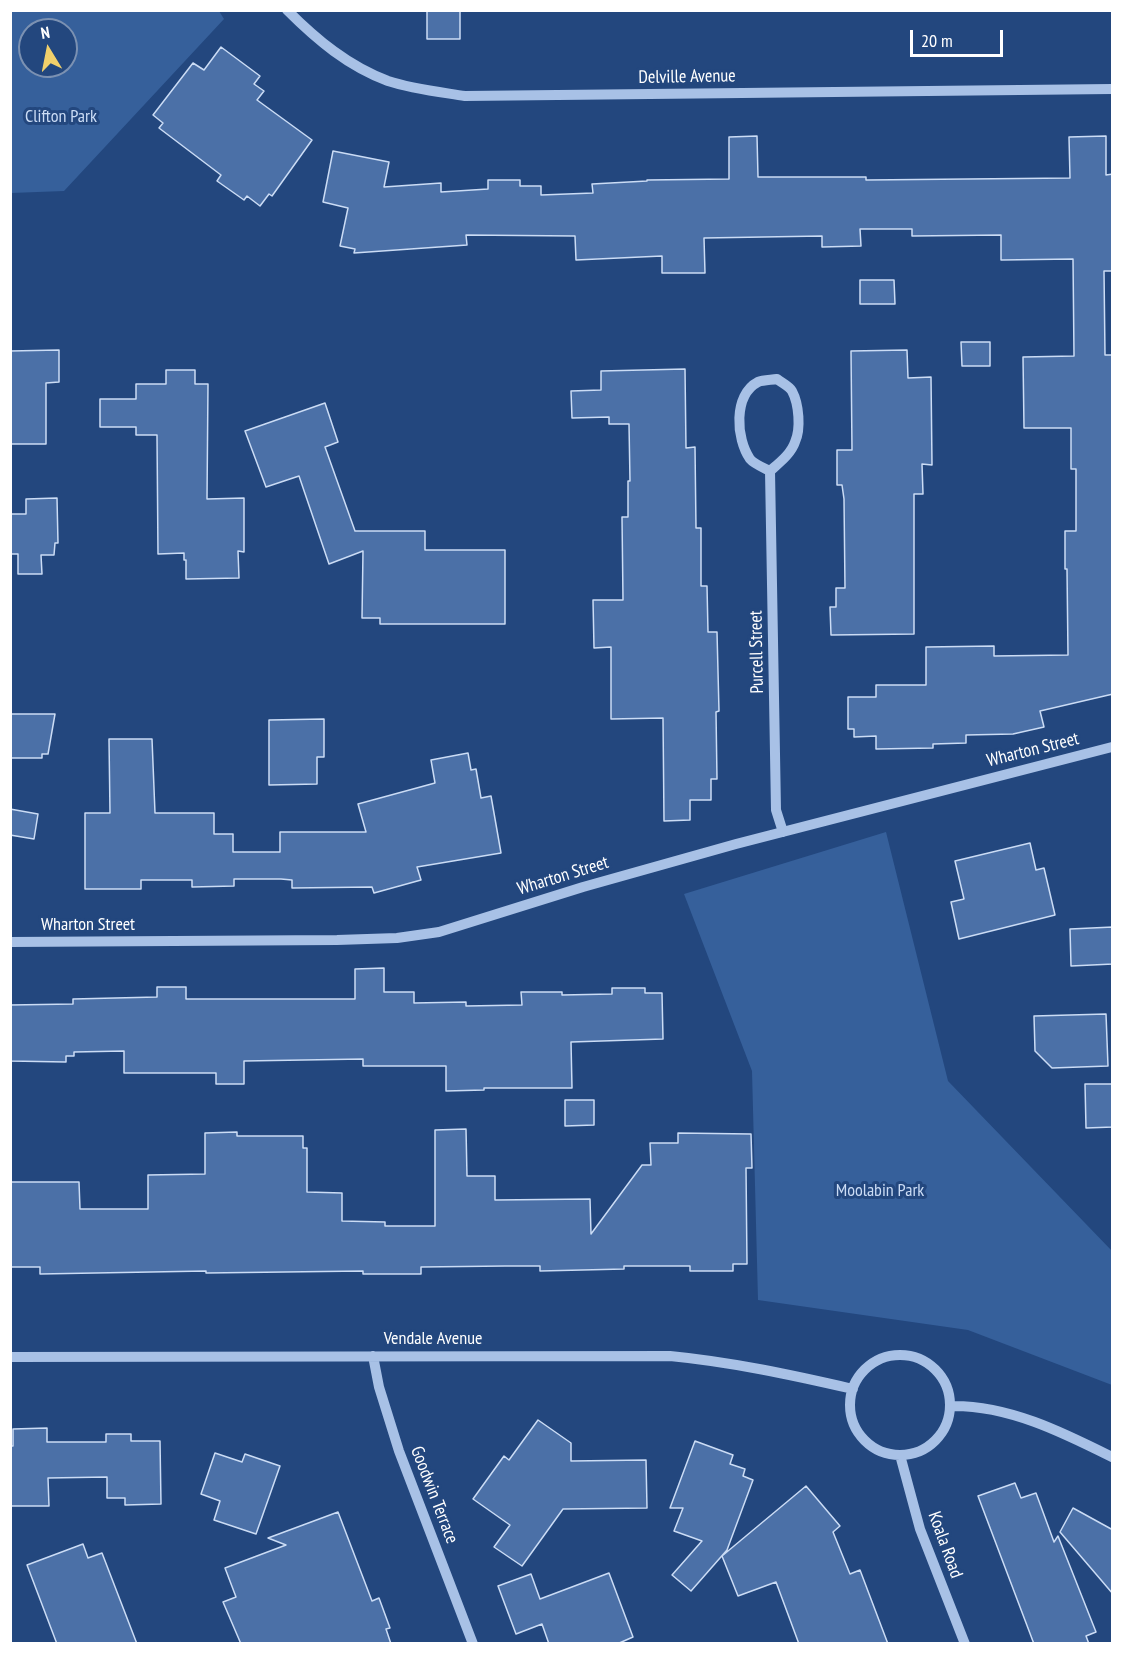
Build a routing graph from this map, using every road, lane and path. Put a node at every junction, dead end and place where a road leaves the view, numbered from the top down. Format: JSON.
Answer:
{"nodes":[{"id":1,"x":286,"y":10,"type":"edge"},
{"id":2,"x":1113,"y":88,"type":"edge"},
{"id":3,"x":770,"y":471,"type":"junction"},
{"id":4,"x":1113,"y":747,"type":"edge"},
{"id":5,"x":783,"y":832,"type":"junction"},
{"id":6,"x":10,"y":942,"type":"edge"},
{"id":7,"x":373,"y":1356,"type":"junction"},
{"id":8,"x":10,"y":1357,"type":"edge"},
{"id":9,"x":853,"y":1389,"type":"junction"},
{"id":10,"x":951,"y":1406,"type":"junction"},
{"id":11,"x":900,"y":1455,"type":"junction"},
{"id":12,"x":1113,"y":1457,"type":"edge"},
{"id":13,"x":473,"y":1644,"type":"edge"},
{"id":14,"x":965,"y":1644,"type":"edge"}],
"edges":[{"from":1,"to":2,"type":"street","name":"Delville Avenue"},
{"from":3,"to":3,"type":"street"},
{"from":3,"to":5,"type":"street","name":"Purcell Street"},
{"from":4,"to":5,"type":"street","name":"Wharton Street"},
{"from":5,"to":6,"type":"street","name":"Wharton Street"},
{"from":7,"to":8,"type":"street","name":"Vendale Avenue"},
{"from":7,"to":9,"type":"street","name":"Vendale Avenue"},
{"from":7,"to":13,"type":"street","name":"Goodwin Terrace"},
{"from":9,"to":10,"type":"street"},
{"from":9,"to":11,"type":"street"},
{"from":10,"to":11,"type":"street"},
{"from":10,"to":12,"type":"street"},
{"from":11,"to":14,"type":"street","name":"Koala Road"}]}
